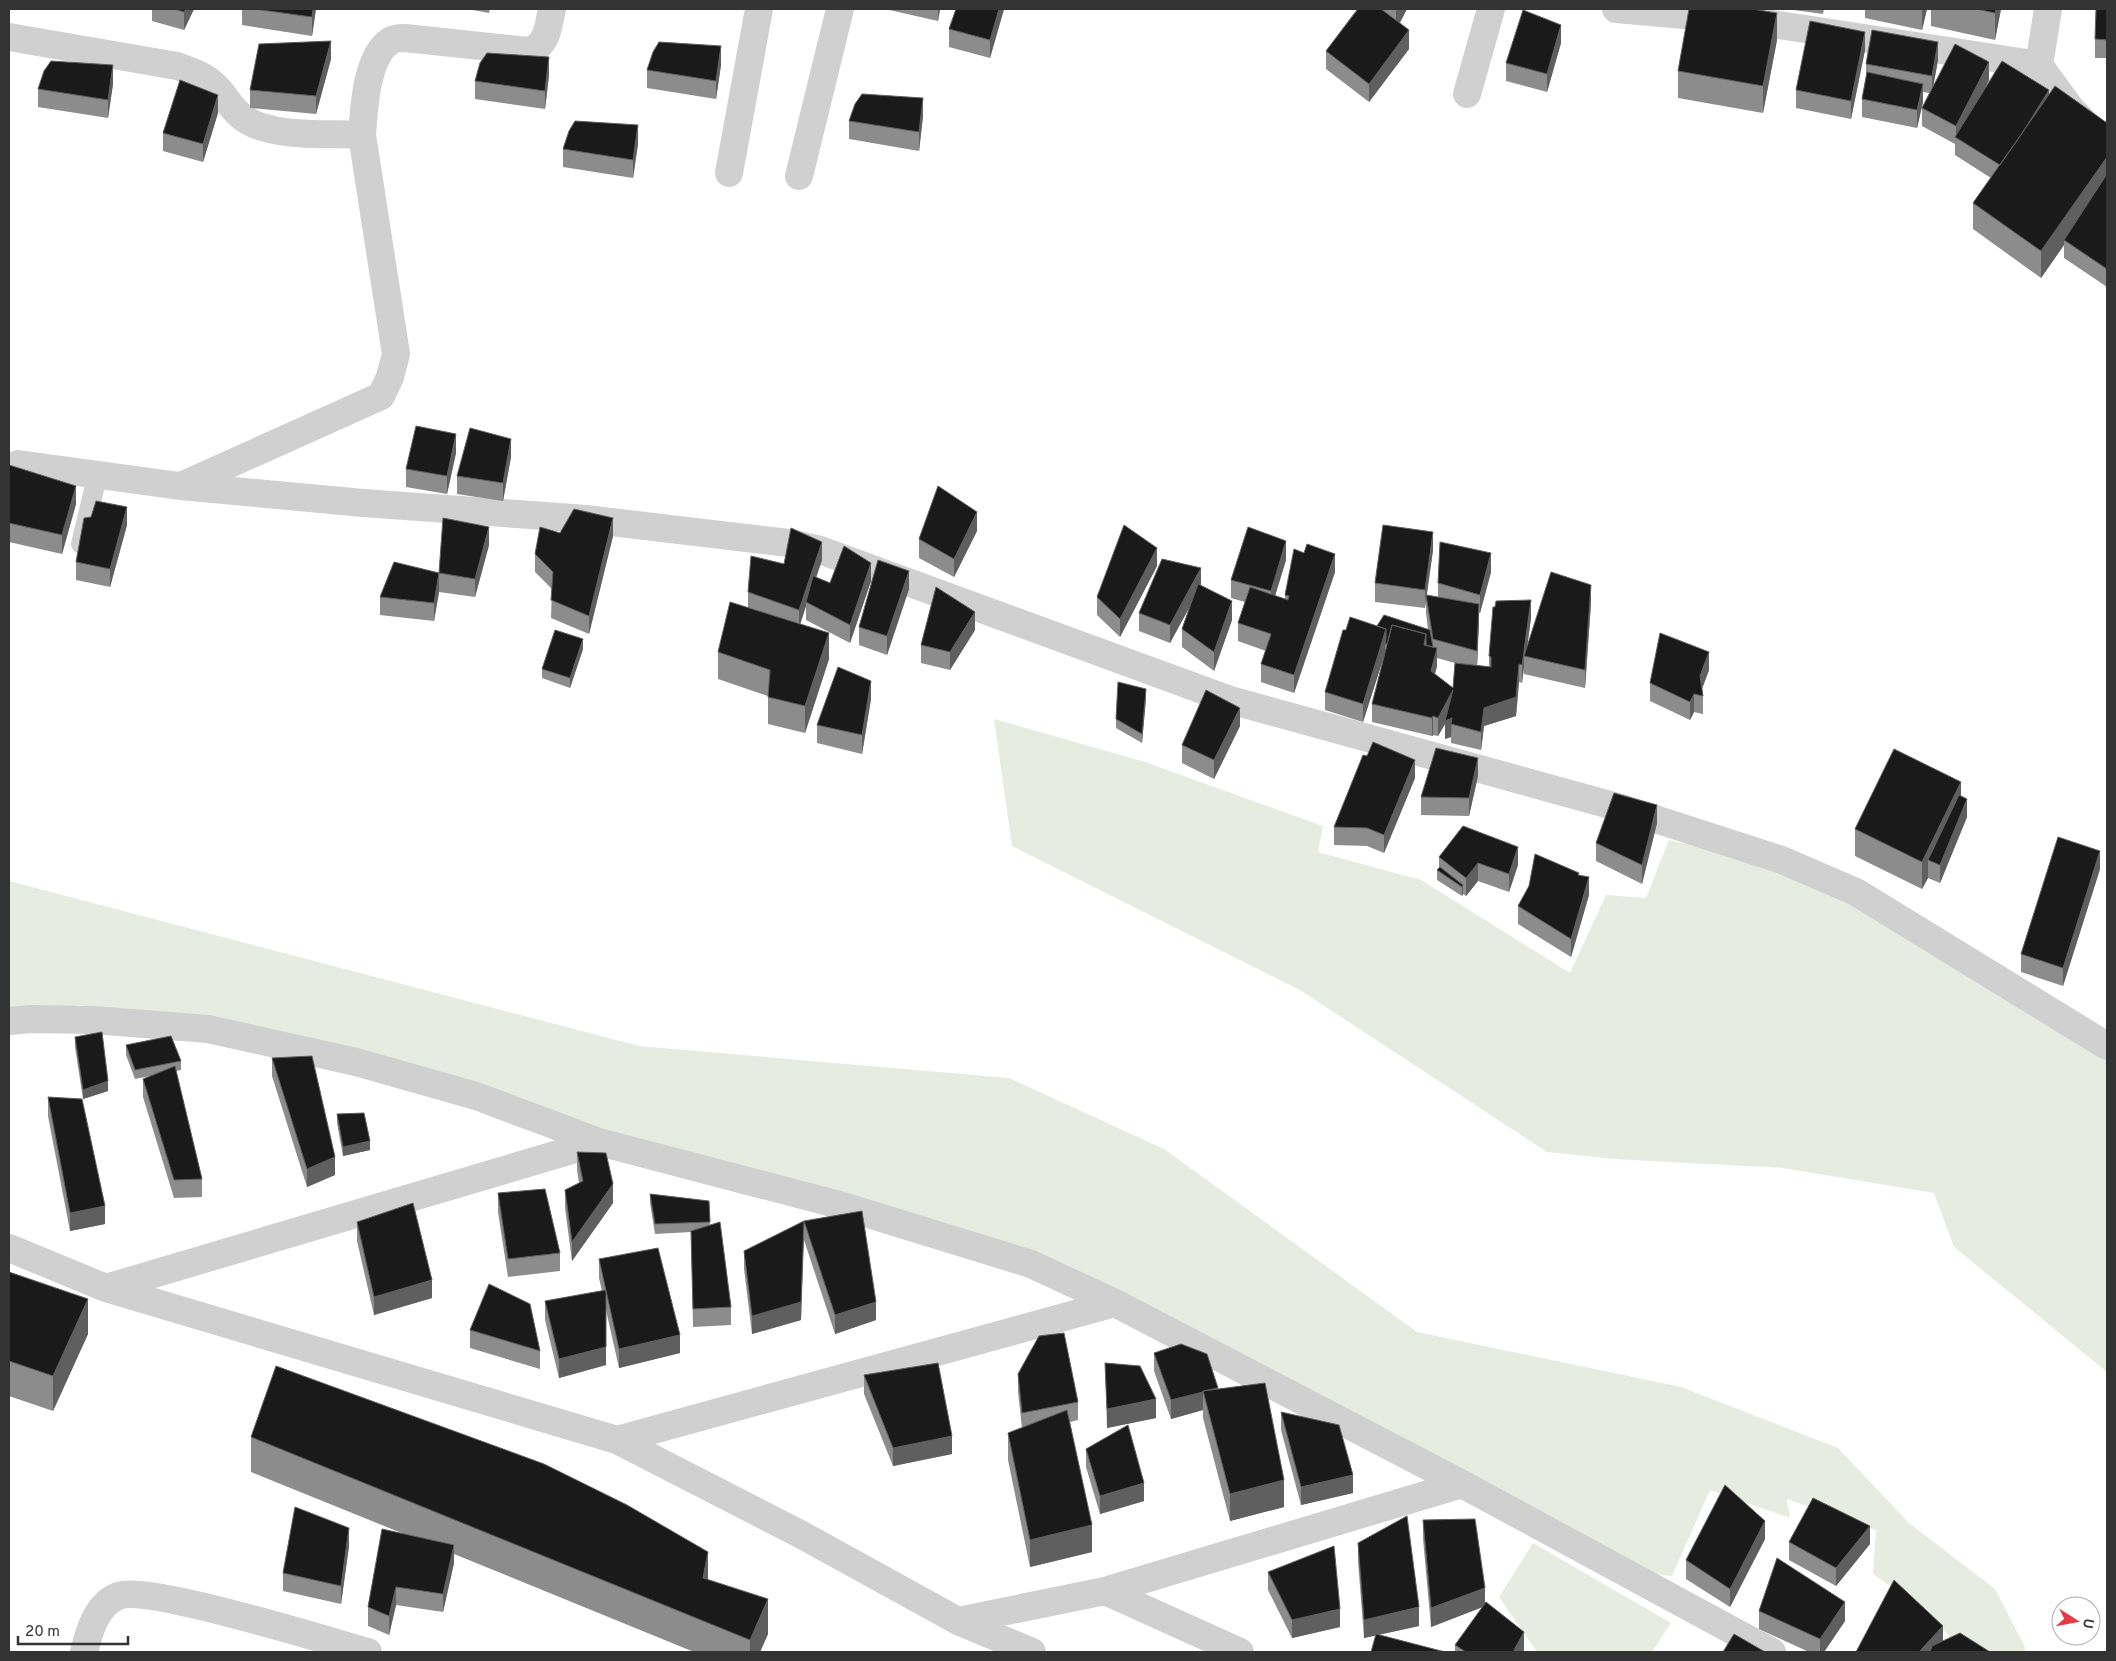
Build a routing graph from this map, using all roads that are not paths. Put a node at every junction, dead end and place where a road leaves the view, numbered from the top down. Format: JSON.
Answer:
{"nodes":[{"id":1,"x":552,"y":9,"type":"edge"},
{"id":2,"x":759,"y":9,"type":"edge"},
{"id":3,"x":840,"y":9,"type":"edge"},
{"id":4,"x":1491,"y":9,"type":"edge"},
{"id":5,"x":1616,"y":9,"type":"edge"},
{"id":6,"x":2048,"y":9,"type":"edge"},
{"id":7,"x":1754,"y":15,"type":"edge"},
{"id":8,"x":9,"y":38,"type":"edge"},
{"id":9,"x":2039,"y":65,"type":"junction"},
{"id":10,"x":1467,"y":94,"type":"dead end"},
{"id":11,"x":362,"y":135,"type":"junction"},
{"id":12,"x":2107,"y":145,"type":"edge"},
{"id":13,"x":729,"y":172,"type":"dead end"},
{"id":14,"x":799,"y":176,"type":"dead end"},
{"id":15,"x":18,"y":464,"type":"dead end"},
{"id":16,"x":98,"y":473,"type":"junction"},
{"id":17,"x":180,"y":486,"type":"junction"},
{"id":18,"x":76,"y":564,"type":"edge"},
{"id":19,"x":9,"y":1022,"type":"edge"},
{"id":20,"x":2107,"y":1046,"type":"edge"},
{"id":21,"x":599,"y":1142,"type":"junction"},
{"id":22,"x":9,"y":1248,"type":"edge"},
{"id":23,"x":106,"y":1288,"type":"junction"},
{"id":24,"x":1116,"y":1303,"type":"junction"},
{"id":25,"x":617,"y":1440,"type":"junction"},
{"id":26,"x":1462,"y":1484,"type":"junction"},
{"id":27,"x":1105,"y":1591,"type":"junction"},
{"id":28,"x":958,"y":1621,"type":"junction"},
{"id":29,"x":84,"y":1652,"type":"edge"},
{"id":30,"x":368,"y":1652,"type":"edge"},
{"id":31,"x":1032,"y":1652,"type":"edge"},
{"id":32,"x":1240,"y":1652,"type":"edge"},
{"id":33,"x":1772,"y":1652,"type":"edge"}],
"edges":[{"from":1,"to":11,"type":"street"},
{"from":2,"to":13,"type":"street"},
{"from":3,"to":14,"type":"street"},
{"from":4,"to":10,"type":"street"},
{"from":5,"to":7,"type":"street"},
{"from":6,"to":9,"type":"street"},
{"from":7,"to":9,"type":"street"},
{"from":8,"to":11,"type":"street"},
{"from":9,"to":12,"type":"street"},
{"from":11,"to":17,"type":"street"},
{"from":15,"to":16,"type":"street"},
{"from":16,"to":17,"type":"street"},
{"from":16,"to":18,"type":"lane"},
{"from":17,"to":20,"type":"street"},
{"from":19,"to":21,"type":"street"},
{"from":21,"to":23,"type":"street"},
{"from":21,"to":24,"type":"street"},
{"from":22,"to":23,"type":"street"},
{"from":23,"to":25,"type":"street"},
{"from":24,"to":25,"type":"street"},
{"from":24,"to":26,"type":"street"},
{"from":25,"to":28,"type":"street"},
{"from":26,"to":27,"type":"street"},
{"from":26,"to":33,"type":"street"},
{"from":27,"to":28,"type":"street"},
{"from":27,"to":32,"type":"street"},
{"from":28,"to":31,"type":"street"},
{"from":29,"to":30,"type":"street"}]}
